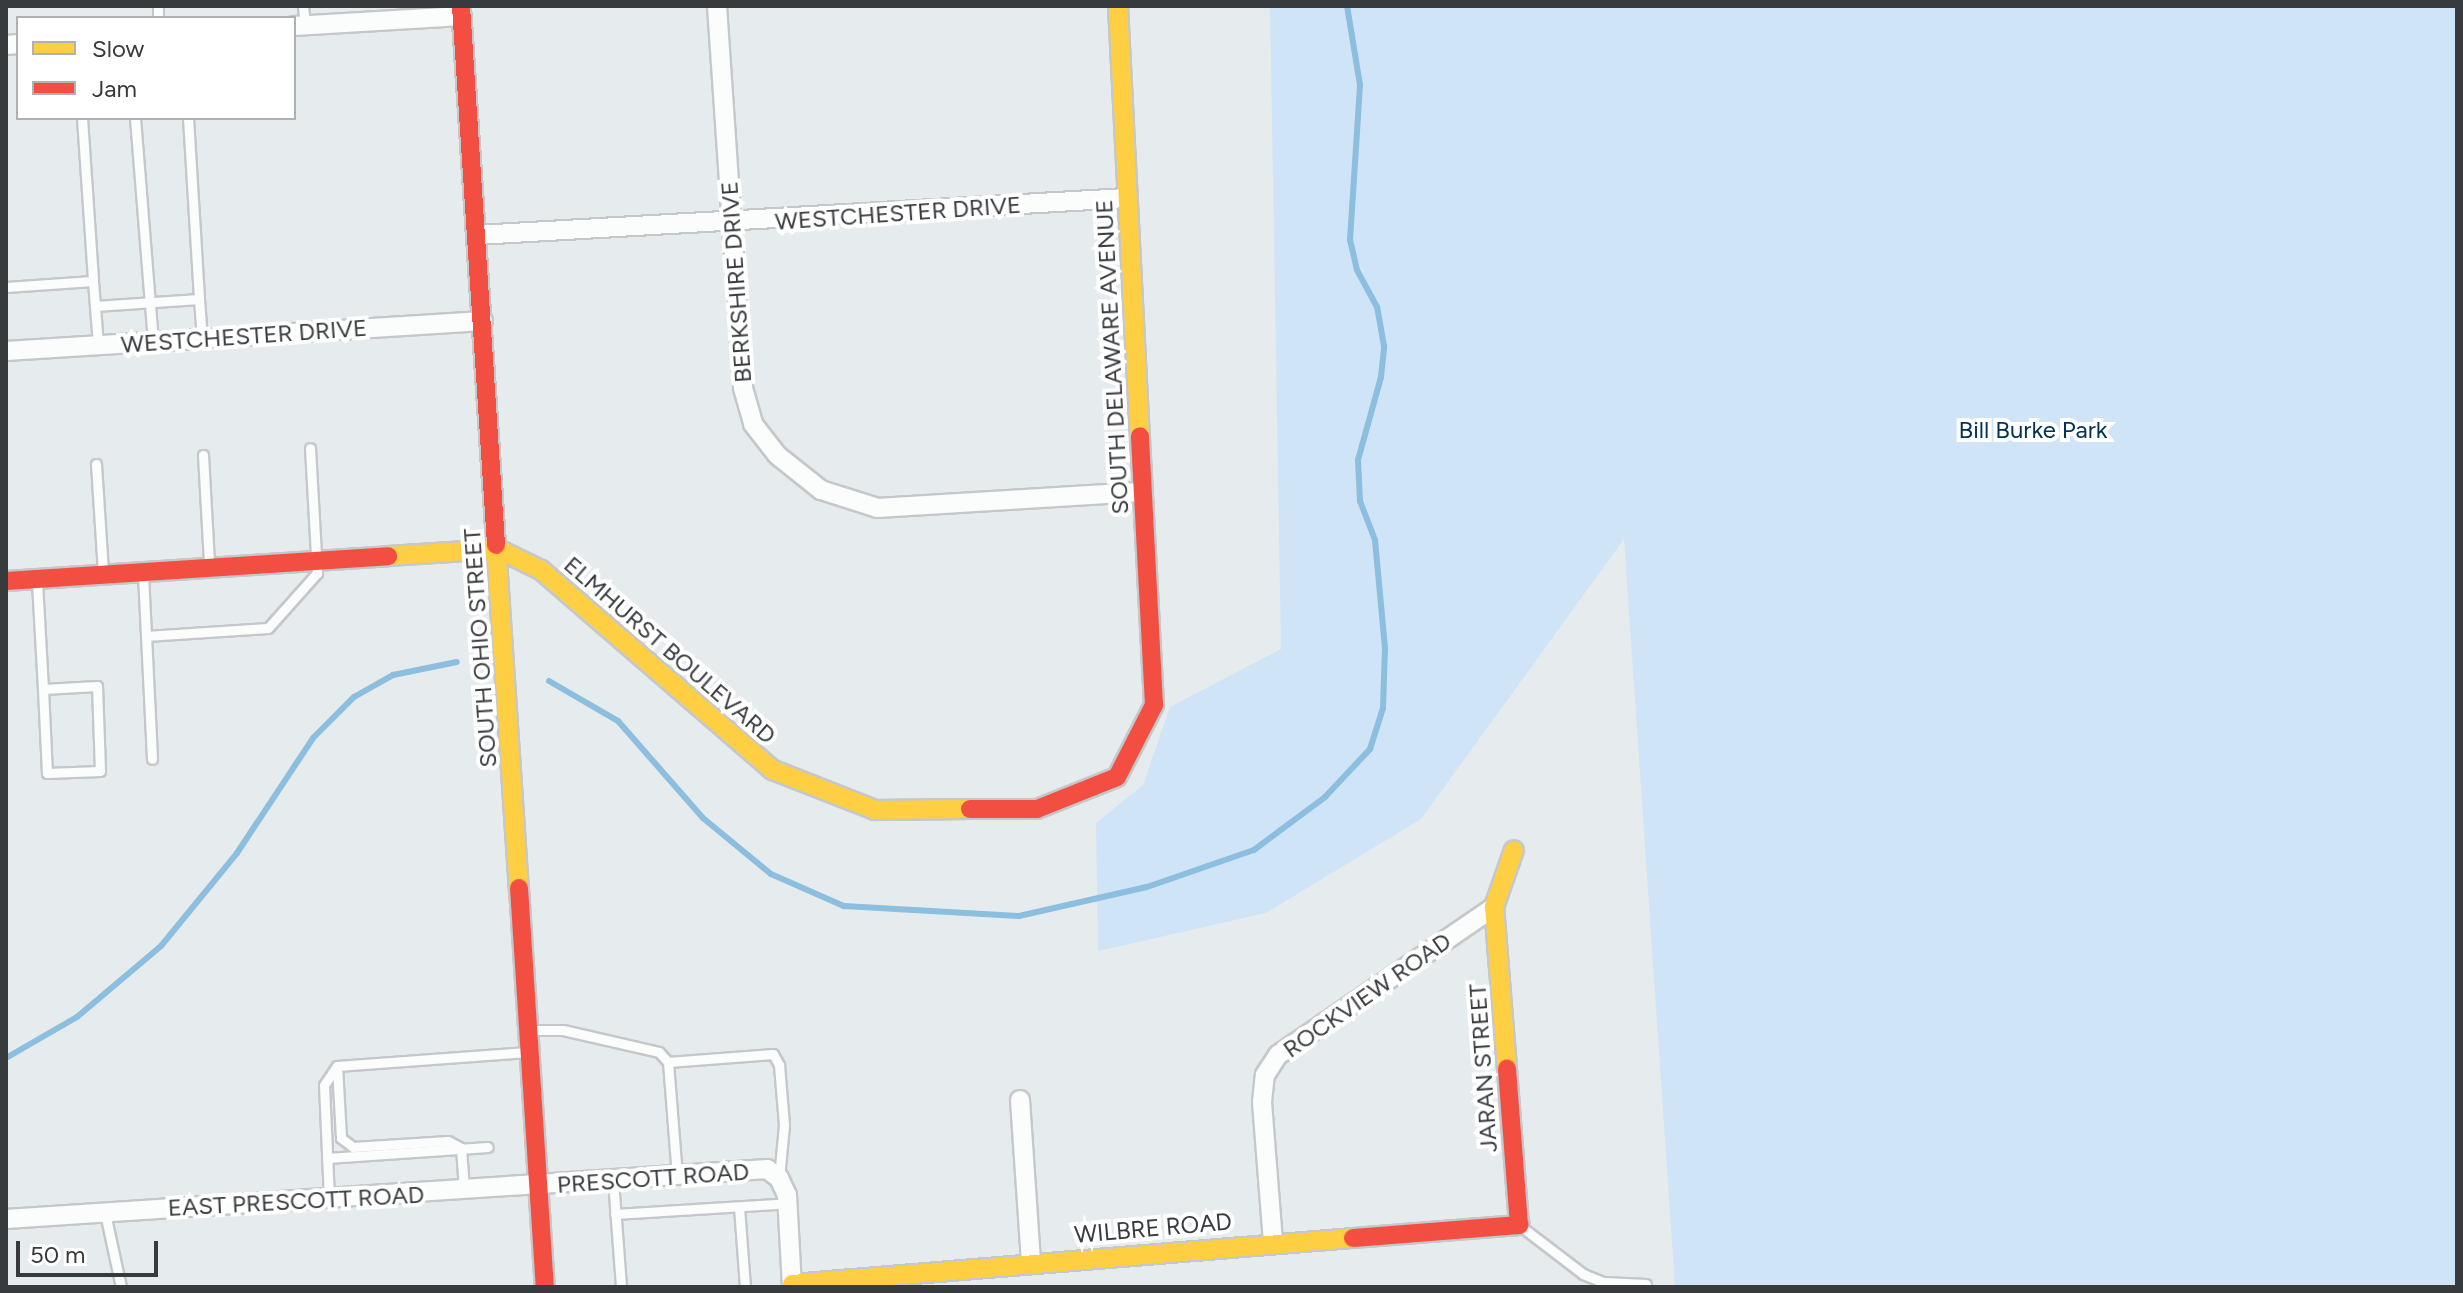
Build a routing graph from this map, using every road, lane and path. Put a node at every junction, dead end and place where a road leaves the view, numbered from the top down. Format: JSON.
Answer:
{"nodes":[{"id":1,"x":303,"y":6,"type":"edge"},
{"id":2,"x":717,"y":6,"type":"edge"},
{"id":3,"x":1118,"y":6,"type":"edge"},
{"id":4,"x":462,"y":11,"type":"edge"},
{"id":5,"x":300,"y":26,"type":"edge"},
{"id":6,"x":82,"y":120,"type":"edge"},
{"id":7,"x":135,"y":120,"type":"edge"},
{"id":8,"x":188,"y":120,"type":"edge"},
{"id":9,"x":1127,"y":198,"type":"junction"},
{"id":10,"x":731,"y":224,"type":"junction"},
{"id":11,"x":477,"y":235,"type":"junction"},
{"id":12,"x":93,"y":281,"type":"junction"},
{"id":13,"x":6,"y":287,"type":"edge"},
{"id":14,"x":199,"y":299,"type":"junction"},
{"id":15,"x":149,"y":302,"type":"junction"},
{"id":16,"x":95,"y":306,"type":"junction"},
{"id":17,"x":483,"y":321,"type":"junction"},
{"id":18,"x":202,"y":339,"type":"junction"},
{"id":19,"x":153,"y":342,"type":"junction"},
{"id":20,"x":98,"y":345,"type":"junction"},
{"id":21,"x":6,"y":351,"type":"edge"},
{"id":22,"x":310,"y":448,"type":"dead end"},
{"id":23,"x":203,"y":455,"type":"dead end"},
{"id":24,"x":96,"y":464,"type":"dead end"},
{"id":25,"x":1143,"y":492,"type":"junction"},
{"id":26,"x":498,"y":549,"type":"junction"},
{"id":27,"x":317,"y":561,"type":"junction"},
{"id":28,"x":209,"y":568,"type":"junction"},
{"id":29,"x":143,"y":572,"type":"junction"},
{"id":30,"x":103,"y":575,"type":"junction"},
{"id":31,"x":37,"y":579,"type":"junction"},
{"id":32,"x":6,"y":581,"type":"edge"},
{"id":33,"x":146,"y":636,"type":"junction"},
{"id":34,"x":43,"y":689,"type":"junction"},
{"id":35,"x":1154,"y":705,"type":"joint"},
{"id":36,"x":152,"y":759,"type":"dead end"},
{"id":37,"x":1514,"y":850,"type":"dead end"},
{"id":38,"x":1494,"y":907,"type":"junction"},
{"id":39,"x":529,"y":1030,"type":"junction"},
{"id":40,"x":530,"y":1052,"type":"junction"},
{"id":41,"x":668,"y":1062,"type":"junction"},
{"id":42,"x":337,"y":1066,"type":"junction"},
{"id":43,"x":1020,"y":1100,"type":"dead end"},
{"id":44,"x":488,"y":1147,"type":"dead end"},
{"id":45,"x":461,"y":1148,"type":"junction"},
{"id":46,"x":327,"y":1158,"type":"junction"},
{"id":47,"x":773,"y":1174,"type":"junction"},
{"id":48,"x":677,"y":1176,"type":"junction"},
{"id":49,"x":613,"y":1180,"type":"junction"},
{"id":50,"x":538,"y":1186,"type":"junction"},
{"id":51,"x":465,"y":1191,"type":"junction"},
{"id":52,"x":329,"y":1199,"type":"junction"},
{"id":53,"x":788,"y":1203,"type":"junction"},
{"id":54,"x":739,"y":1207,"type":"junction"},
{"id":55,"x":105,"y":1213,"type":"junction"},
{"id":56,"x":615,"y":1214,"type":"junction"},
{"id":57,"x":6,"y":1219,"type":"edge"},
{"id":58,"x":1519,"y":1225,"type":"junction"},
{"id":59,"x":1273,"y":1242,"type":"junction"},
{"id":60,"x":1031,"y":1262,"type":"junction"},
{"id":61,"x":1646,"y":1284,"type":"dead end"},
{"id":62,"x":792,"y":1286,"type":"edge"},
{"id":63,"x":121,"y":1287,"type":"edge"},
{"id":64,"x":545,"y":1287,"type":"edge"},
{"id":65,"x":621,"y":1287,"type":"edge"},
{"id":66,"x":745,"y":1287,"type":"edge"}],
"edges":[{"from":1,"to":5,"type":"lane"},
{"from":2,"to":10,"type":"street","name":"BERKSHIRE DRIVE"},
{"from":3,"to":9,"type":"street","name":"SOUTH DELAWARE AVENUE"},
{"from":4,"to":5,"type":"street"},
{"from":4,"to":11,"type":"street","name":"SOUTH OHIO STREET"},
{"from":6,"to":12,"type":"lane"},
{"from":7,"to":15,"type":"lane"},
{"from":8,"to":14,"type":"lane"},
{"from":9,"to":10,"type":"street","name":"WESTCHESTER DRIVE"},
{"from":9,"to":25,"type":"street","name":"SOUTH DELAWARE AVENUE"},
{"from":10,"to":11,"type":"street","name":"WESTCHESTER DRIVE"},
{"from":10,"to":25,"type":"street","name":"BERKSHIRE DRIVE"},
{"from":11,"to":17,"type":"street","name":"SOUTH OHIO STREET"},
{"from":12,"to":13,"type":"lane"},
{"from":12,"to":16,"type":"lane"},
{"from":14,"to":15,"type":"lane"},
{"from":14,"to":18,"type":"lane"},
{"from":15,"to":16,"type":"lane"},
{"from":15,"to":19,"type":"lane"},
{"from":16,"to":20,"type":"lane"},
{"from":17,"to":18,"type":"street","name":"WESTCHESTER DRIVE"},
{"from":17,"to":26,"type":"street","name":"SOUTH OHIO STREET"},
{"from":18,"to":19,"type":"street","name":"WESTCHESTER DRIVE"},
{"from":19,"to":20,"type":"street","name":"WESTCHESTER DRIVE"},
{"from":20,"to":21,"type":"street","name":"WESTCHESTER DRIVE"},
{"from":22,"to":27,"type":"lane"},
{"from":23,"to":28,"type":"lane"},
{"from":24,"to":30,"type":"lane"},
{"from":25,"to":35,"type":"street","name":"SOUTH DELAWARE AVENUE"},
{"from":26,"to":27,"type":"street","name":"ELMHURST BOULEVARD"},
{"from":26,"to":35,"type":"street","name":"ELMHURST BOULEVARD"},
{"from":26,"to":39,"type":"street","name":"SOUTH OHIO STREET"},
{"from":27,"to":28,"type":"street","name":"ELMHURST BOULEVARD"},
{"from":27,"to":33,"type":"lane"},
{"from":28,"to":29,"type":"street","name":"ELMHURST BOULEVARD"},
{"from":29,"to":30,"type":"street","name":"ELMHURST BOULEVARD"},
{"from":29,"to":33,"type":"lane"},
{"from":30,"to":31,"type":"street","name":"ELMHURST BOULEVARD"},
{"from":31,"to":32,"type":"street","name":"ELMHURST BOULEVARD"},
{"from":31,"to":34,"type":"lane"},
{"from":33,"to":36,"type":"lane"},
{"from":34,"to":34,"type":"lane"},
{"from":37,"to":38,"type":"street"},
{"from":38,"to":58,"type":"street","name":"JARAN STREET"},
{"from":38,"to":59,"type":"street","name":"ROCKVIEW ROAD"},
{"from":39,"to":40,"type":"street","name":"SOUTH OHIO STREET"},
{"from":39,"to":41,"type":"lane"},
{"from":40,"to":42,"type":"lane"},
{"from":40,"to":50,"type":"street","name":"SOUTH OHIO STREET"},
{"from":41,"to":47,"type":"lane"},
{"from":41,"to":48,"type":"lane"},
{"from":42,"to":45,"type":"lane"},
{"from":42,"to":46,"type":"lane"},
{"from":43,"to":60,"type":"street"},
{"from":44,"to":45,"type":"lane"},
{"from":45,"to":46,"type":"lane"},
{"from":45,"to":51,"type":"lane"},
{"from":46,"to":52,"type":"lane"},
{"from":47,"to":48,"type":"street","name":"PRESCOTT ROAD"},
{"from":47,"to":53,"type":"street"},
{"from":48,"to":49,"type":"street","name":"PRESCOTT ROAD"},
{"from":49,"to":50,"type":"street","name":"PRESCOTT ROAD"},
{"from":49,"to":56,"type":"lane"},
{"from":50,"to":51,"type":"street","name":"EAST PRESCOTT ROAD"},
{"from":50,"to":64,"type":"street","name":"SOUTH OHIO STREET"},
{"from":51,"to":52,"type":"street","name":"EAST PRESCOTT ROAD"},
{"from":52,"to":55,"type":"street","name":"EAST PRESCOTT ROAD"},
{"from":53,"to":54,"type":"lane"},
{"from":53,"to":62,"type":"street"},
{"from":54,"to":56,"type":"lane"},
{"from":54,"to":66,"type":"lane"},
{"from":55,"to":57,"type":"street","name":"EAST PRESCOTT ROAD"},
{"from":55,"to":63,"type":"lane"},
{"from":56,"to":65,"type":"lane"},
{"from":58,"to":59,"type":"street","name":"WILBRE ROAD"},
{"from":58,"to":61,"type":"lane"},
{"from":59,"to":60,"type":"street","name":"WILBRE ROAD"},
{"from":60,"to":62,"type":"street","name":"WILBRE ROAD"}]}
